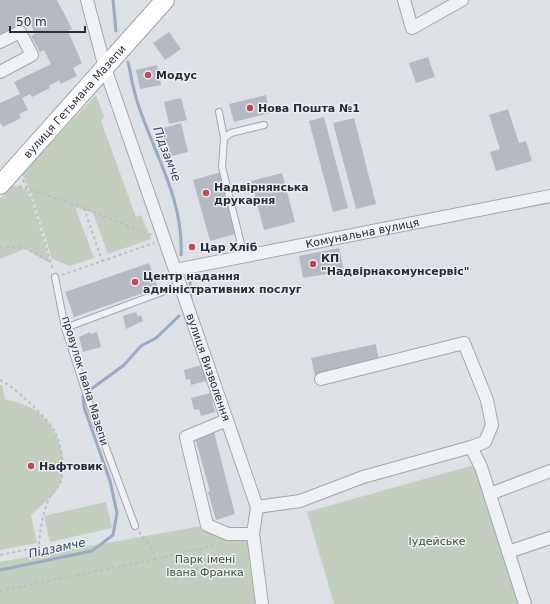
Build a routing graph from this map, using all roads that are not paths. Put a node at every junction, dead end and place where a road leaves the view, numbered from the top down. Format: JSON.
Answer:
{"nodes":[{"id":1,"x":87,"y":0,"type":"edge"},
{"id":2,"x":165,"y":0,"type":"edge"},
{"id":3,"x":404,"y":0,"type":"edge"},
{"id":4,"x":462,"y":0,"type":"edge"},
{"id":5,"x":0,"y":42,"type":"edge"},
{"id":6,"x":105,"y":68,"type":"junction"},
{"id":7,"x":0,"y":72,"type":"edge"},
{"id":8,"x":219,"y":112,"type":"dead end"},
{"id":9,"x":264,"y":125,"type":"dead end"},
{"id":10,"x":224,"y":138,"type":"junction"},
{"id":11,"x":8,"y":185,"type":"edge"},
{"id":12,"x":550,"y":196,"type":"edge"},
{"id":13,"x":244,"y":256,"type":"junction"},
{"id":14,"x":175,"y":270,"type":"junction"},
{"id":15,"x":55,"y":277,"type":"road end"},
{"id":16,"x":181,"y":285,"type":"junction"},
{"id":17,"x":65,"y":328,"type":"junction"},
{"id":18,"x":321,"y":379,"type":"dead end"},
{"id":19,"x":227,"y":420,"type":"junction"},
{"id":20,"x":471,"y":447,"type":"junction"},
{"id":21,"x":550,"y":471,"type":"edge"},
{"id":22,"x":490,"y":494,"type":"junction"},
{"id":23,"x":257,"y":507,"type":"junction"},
{"id":24,"x":135,"y":526,"type":"road end"},
{"id":25,"x":253,"y":534,"type":"junction"},
{"id":26,"x":550,"y":538,"type":"edge"},
{"id":27,"x":508,"y":552,"type":"junction"},
{"id":28,"x":262,"y":604,"type":"edge"},
{"id":29,"x":525,"y":604,"type":"edge"}],
"edges":[{"from":1,"to":6,"type":"street","name":"вулиця Визволення"},
{"from":2,"to":6,"type":"main road","name":"вулиця Гетьмана Мазепи"},
{"from":3,"to":4,"type":"street"},
{"from":5,"to":7,"type":"street"},
{"from":6,"to":11,"type":"main road","name":"вулиця Гетьмана Мазепи"},
{"from":6,"to":14,"type":"street","name":"вулиця Визволення"},
{"from":8,"to":10,"type":"lane"},
{"from":9,"to":10,"type":"lane"},
{"from":10,"to":13,"type":"lane"},
{"from":12,"to":13,"type":"street","name":"Комунальна вулиця"},
{"from":13,"to":14,"type":"street","name":"Комунальна вулиця"},
{"from":14,"to":16,"type":"street","name":"вулиця Визволення"},
{"from":15,"to":17,"type":"lane","name":"провулок Івана Мазепи"},
{"from":16,"to":17,"type":"lane"},
{"from":16,"to":19,"type":"street","name":"вулиця Визволення"},
{"from":17,"to":24,"type":"lane","name":"провулок Івана Мазепи"},
{"from":18,"to":20,"type":"street"},
{"from":19,"to":23,"type":"street","name":"вулиця Визволення"},
{"from":19,"to":25,"type":"street"},
{"from":20,"to":22,"type":"street"},
{"from":20,"to":23,"type":"street"},
{"from":21,"to":22,"type":"street"},
{"from":22,"to":27,"type":"street"},
{"from":23,"to":25,"type":"street","name":"вулиця Визволення"},
{"from":25,"to":28,"type":"street","name":"вулиця Визволення"},
{"from":26,"to":27,"type":"street"},
{"from":27,"to":29,"type":"street"}]}
